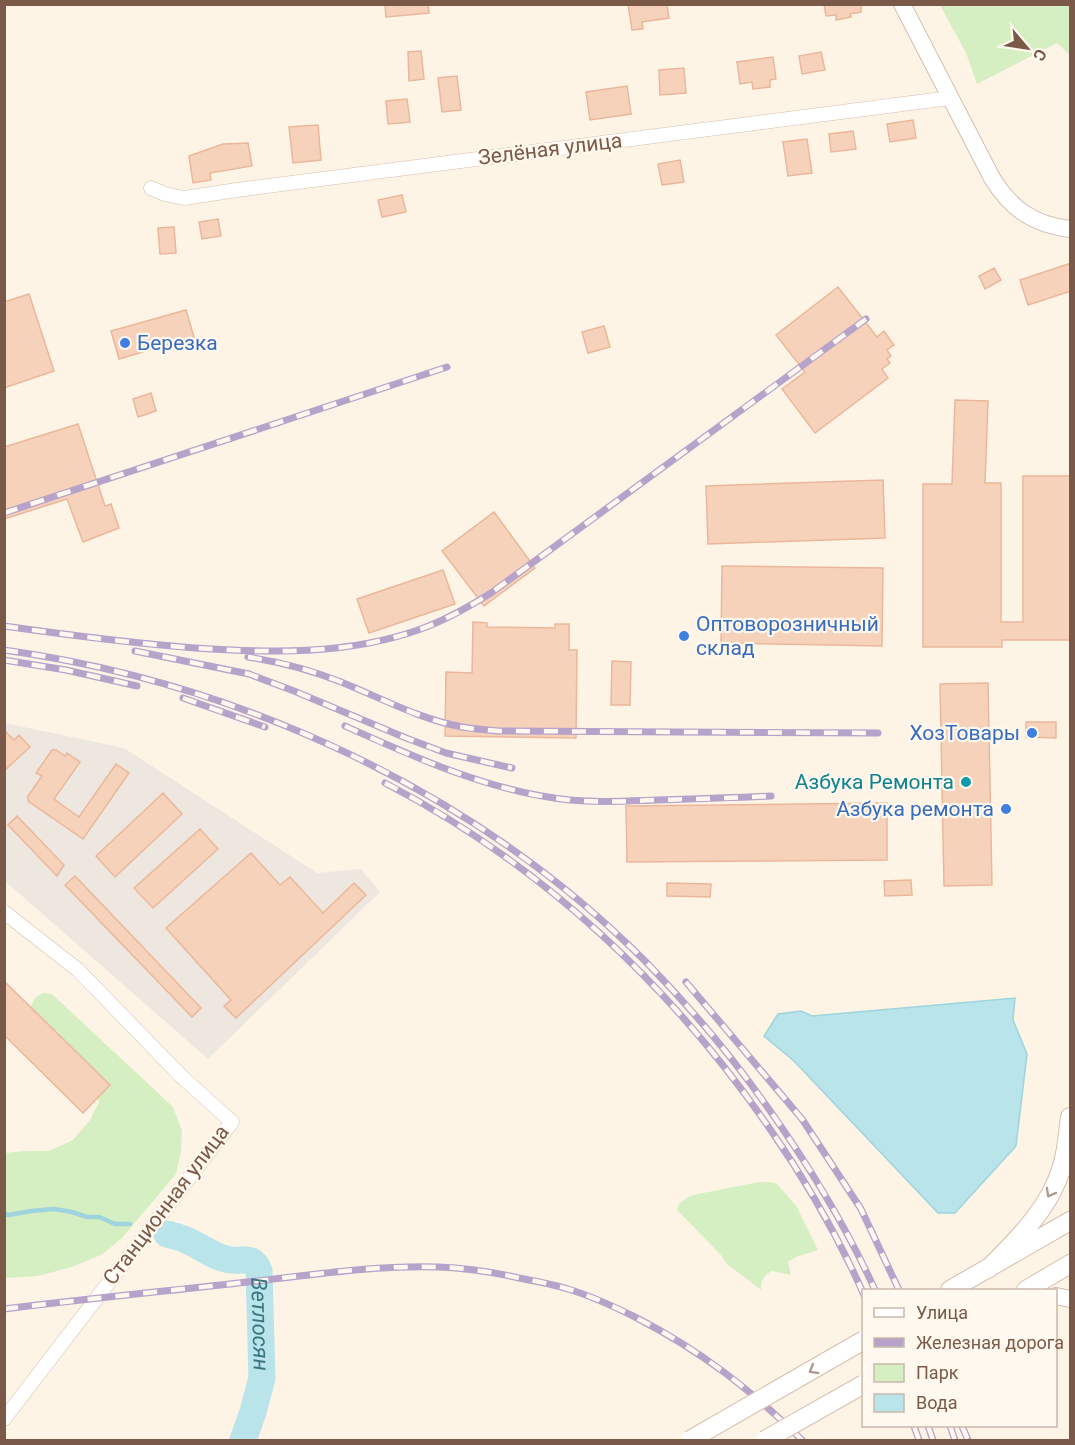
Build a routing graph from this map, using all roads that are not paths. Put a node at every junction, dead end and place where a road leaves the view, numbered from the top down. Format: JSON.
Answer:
{"nodes":[{"id":1,"x":902,"y":4,"type":"edge"},
{"id":2,"x":950,"y":98,"type":"junction"},
{"id":3,"x":152,"y":188,"type":"dead end"},
{"id":4,"x":1071,"y":229,"type":"edge"},
{"id":5,"x":4,"y":912,"type":"edge"},
{"id":6,"x":1071,"y":1117,"type":"edge"},
{"id":7,"x":1071,"y":1221,"type":"edge"},
{"id":8,"x":1071,"y":1264,"type":"edge"},
{"id":9,"x":988,"y":1269,"type":"junction"},
{"id":10,"x":952,"y":1289,"type":"edge"},
{"id":11,"x":1028,"y":1289,"type":"edge"},
{"id":12,"x":862,"y":1341,"type":"edge"},
{"id":13,"x":862,"y":1385,"type":"edge"},
{"id":14,"x":4,"y":1419,"type":"edge"},
{"id":15,"x":690,"y":1440,"type":"edge"},
{"id":16,"x":765,"y":1440,"type":"edge"}],
"edges":[{"from":1,"to":2,"type":"street"},
{"from":2,"to":3,"type":"street","name":"Зелёная улица"},
{"from":2,"to":4,"type":"street"},
{"from":5,"to":14,"type":"street","name":"Станционная улица"},
{"from":6,"to":9,"type":"main road","one_way":true},
{"from":7,"to":9,"type":"main road"},
{"from":8,"to":11,"type":"main road"},
{"from":9,"to":10,"type":"main road"},
{"from":12,"to":15,"type":"main road","one_way":true,"bridge":true},
{"from":13,"to":16,"type":"main road","bridge":true}]}
